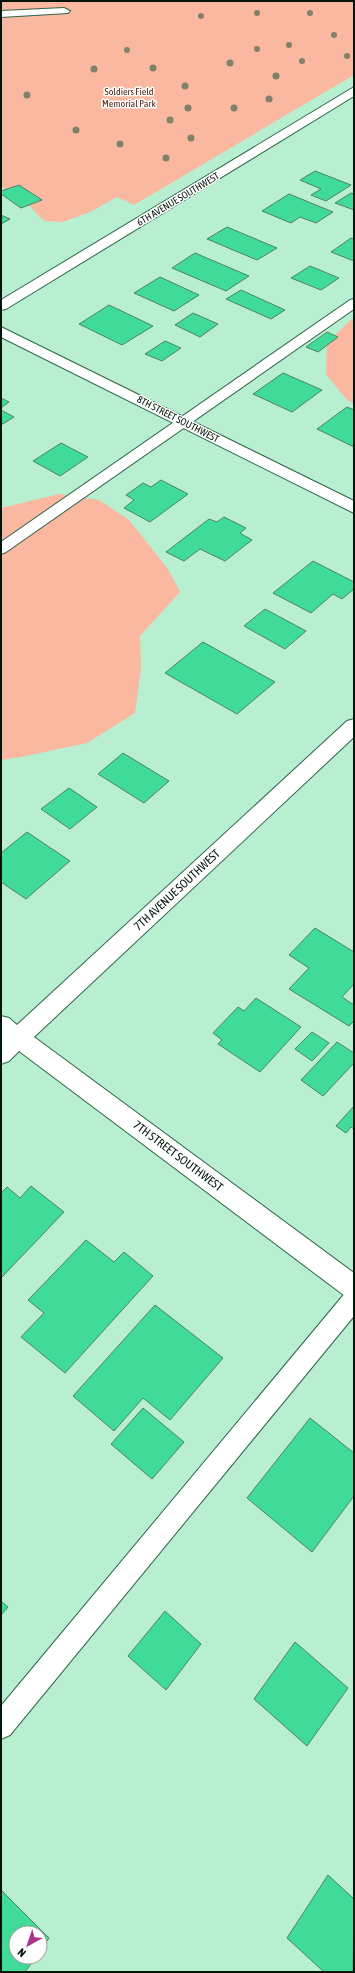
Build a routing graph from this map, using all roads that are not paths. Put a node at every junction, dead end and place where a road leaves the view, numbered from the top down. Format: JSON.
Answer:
{"nodes":[{"id":1,"x":52,"y":7,"type":"edge"},
{"id":2,"x":64,"y":11,"type":"dead end"},
{"id":3,"x":1,"y":14,"type":"edge"},
{"id":4,"x":354,"y":92,"type":"edge"},
{"id":5,"x":354,"y":303,"type":"edge"},
{"id":6,"x":1,"y":306,"type":"edge"},
{"id":7,"x":1,"y":331,"type":"edge"},
{"id":8,"x":182,"y":422,"type":"junction"},
{"id":9,"x":354,"y":508,"type":"edge"},
{"id":10,"x":1,"y":549,"type":"edge"},
{"id":11,"x":354,"y":726,"type":"edge"},
{"id":12,"x":10,"y":1031,"type":"edge"},
{"id":13,"x":1,"y":1054,"type":"edge"},
{"id":14,"x":354,"y":1288,"type":"edge"},
{"id":15,"x":354,"y":1299,"type":"edge"},
{"id":16,"x":1,"y":1726,"type":"edge"}],
"edges":[{"from":1,"to":2,"type":"street"},
{"from":1,"to":3,"type":"street"},
{"from":4,"to":6,"type":"street","name":"6TH AVENUE SOUTHWEST"},
{"from":5,"to":8,"type":"lane"},
{"from":7,"to":8,"type":"street","name":"8TH STREET SOUTHWEST"},
{"from":8,"to":9,"type":"street","name":"8TH STREET SOUTHWEST"},
{"from":8,"to":10,"type":"lane"},
{"from":11,"to":12,"type":"street","name":"7TH AVENUE SOUTHWEST"},
{"from":12,"to":13,"type":"street","name":"7TH AVENUE SOUTHWEST"},
{"from":12,"to":14,"type":"street","name":"7TH STREET SOUTHWEST"},
{"from":15,"to":16,"type":"lane"}]}
